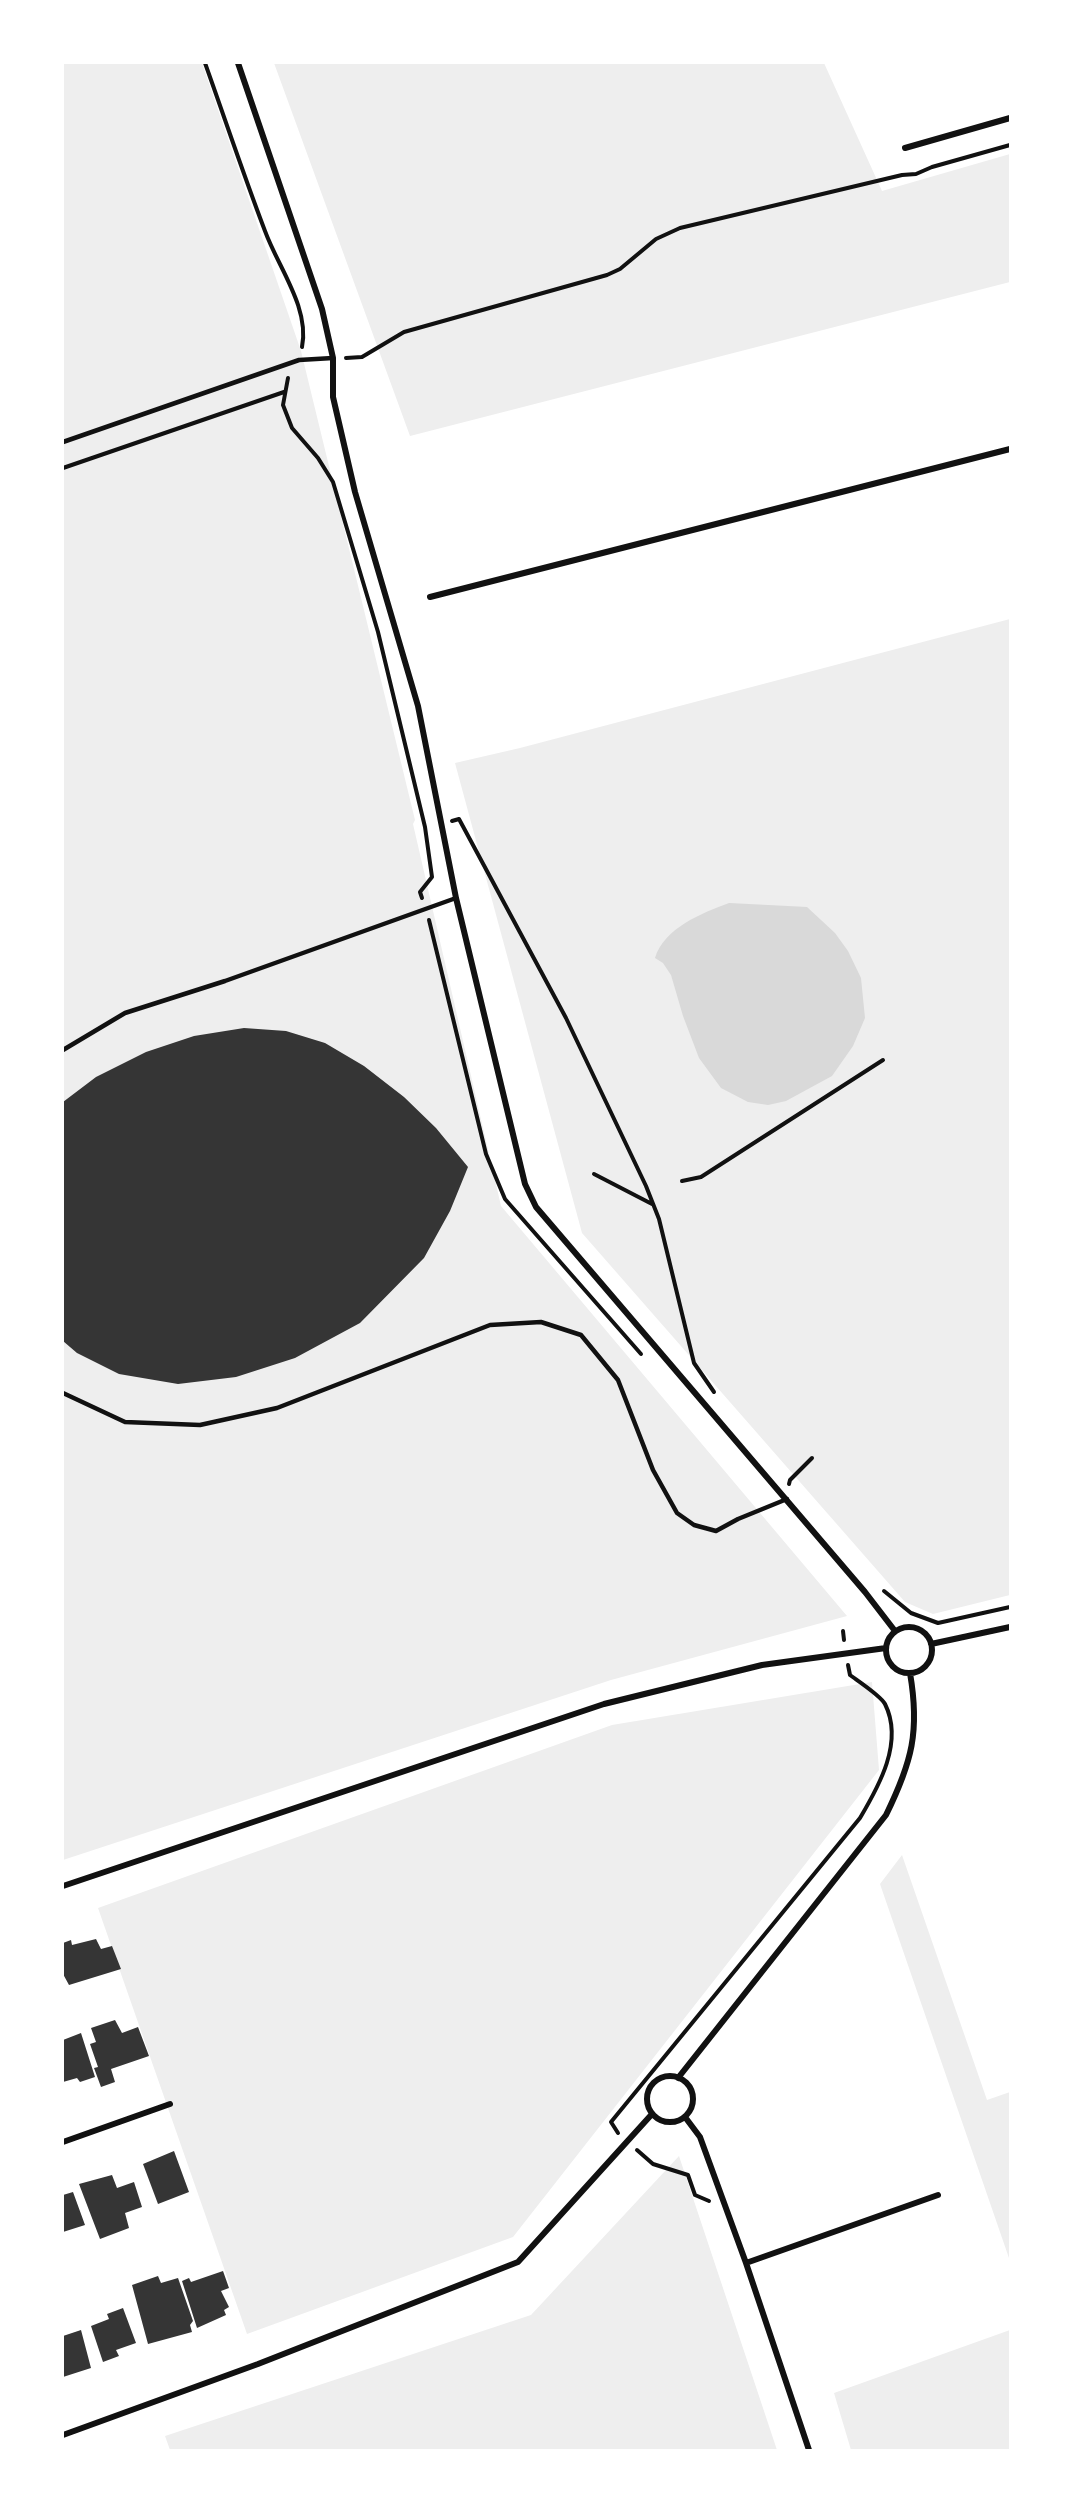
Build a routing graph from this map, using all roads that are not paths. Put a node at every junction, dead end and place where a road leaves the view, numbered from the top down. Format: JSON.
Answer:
{"nodes":[{"id":1,"x":238,"y":63,"type":"edge"},
{"id":2,"x":1010,"y":118,"type":"edge"},
{"id":3,"x":905,"y":148,"type":"dead end"},
{"id":4,"x":333,"y":358,"type":"junction"},
{"id":5,"x":63,"y":442,"type":"edge"},
{"id":6,"x":1010,"y":448,"type":"edge"},
{"id":7,"x":430,"y":597,"type":"dead end"},
{"id":8,"x":456,"y":898,"type":"junction"},
{"id":9,"x":63,"y":1050,"type":"edge"},
{"id":10,"x":63,"y":1393,"type":"edge"},
{"id":11,"x":787,"y":1499,"type":"junction"},
{"id":12,"x":1010,"y":1627,"type":"edge"},
{"id":13,"x":895,"y":1631,"type":"junction"},
{"id":14,"x":931,"y":1644,"type":"junction"},
{"id":15,"x":886,"y":1648,"type":"junction"},
{"id":16,"x":910,"y":1673,"type":"junction"},
{"id":17,"x":63,"y":1886,"type":"edge"},
{"id":18,"x":678,"y":2078,"type":"junction"},
{"id":19,"x":170,"y":2104,"type":"dead end"},
{"id":20,"x":652,"y":2114,"type":"junction"},
{"id":21,"x":685,"y":2117,"type":"junction"},
{"id":22,"x":63,"y":2142,"type":"edge"},
{"id":23,"x":938,"y":2195,"type":"dead end"},
{"id":24,"x":746,"y":2263,"type":"junction"},
{"id":25,"x":63,"y":2435,"type":"edge"},
{"id":26,"x":809,"y":2450,"type":"edge"}],
"edges":[{"from":1,"to":4,"type":"street"},
{"from":2,"to":3,"type":"street"},
{"from":4,"to":5,"type":"lane"},
{"from":4,"to":8,"type":"street"},
{"from":6,"to":7,"type":"street"},
{"from":8,"to":9,"type":"lane"},
{"from":8,"to":11,"type":"street"},
{"from":10,"to":11,"type":"lane"},
{"from":11,"to":13,"type":"street"},
{"from":12,"to":14,"type":"street"},
{"from":13,"to":14,"type":"street"},
{"from":13,"to":15,"type":"street"},
{"from":14,"to":16,"type":"street"},
{"from":15,"to":16,"type":"street"},
{"from":15,"to":17,"type":"street"},
{"from":16,"to":18,"type":"street"},
{"from":18,"to":20,"type":"street"},
{"from":18,"to":21,"type":"street"},
{"from":19,"to":22,"type":"street"},
{"from":20,"to":21,"type":"street"},
{"from":20,"to":25,"type":"street"},
{"from":21,"to":24,"type":"street"},
{"from":23,"to":24,"type":"street"},
{"from":24,"to":26,"type":"street"}]}
